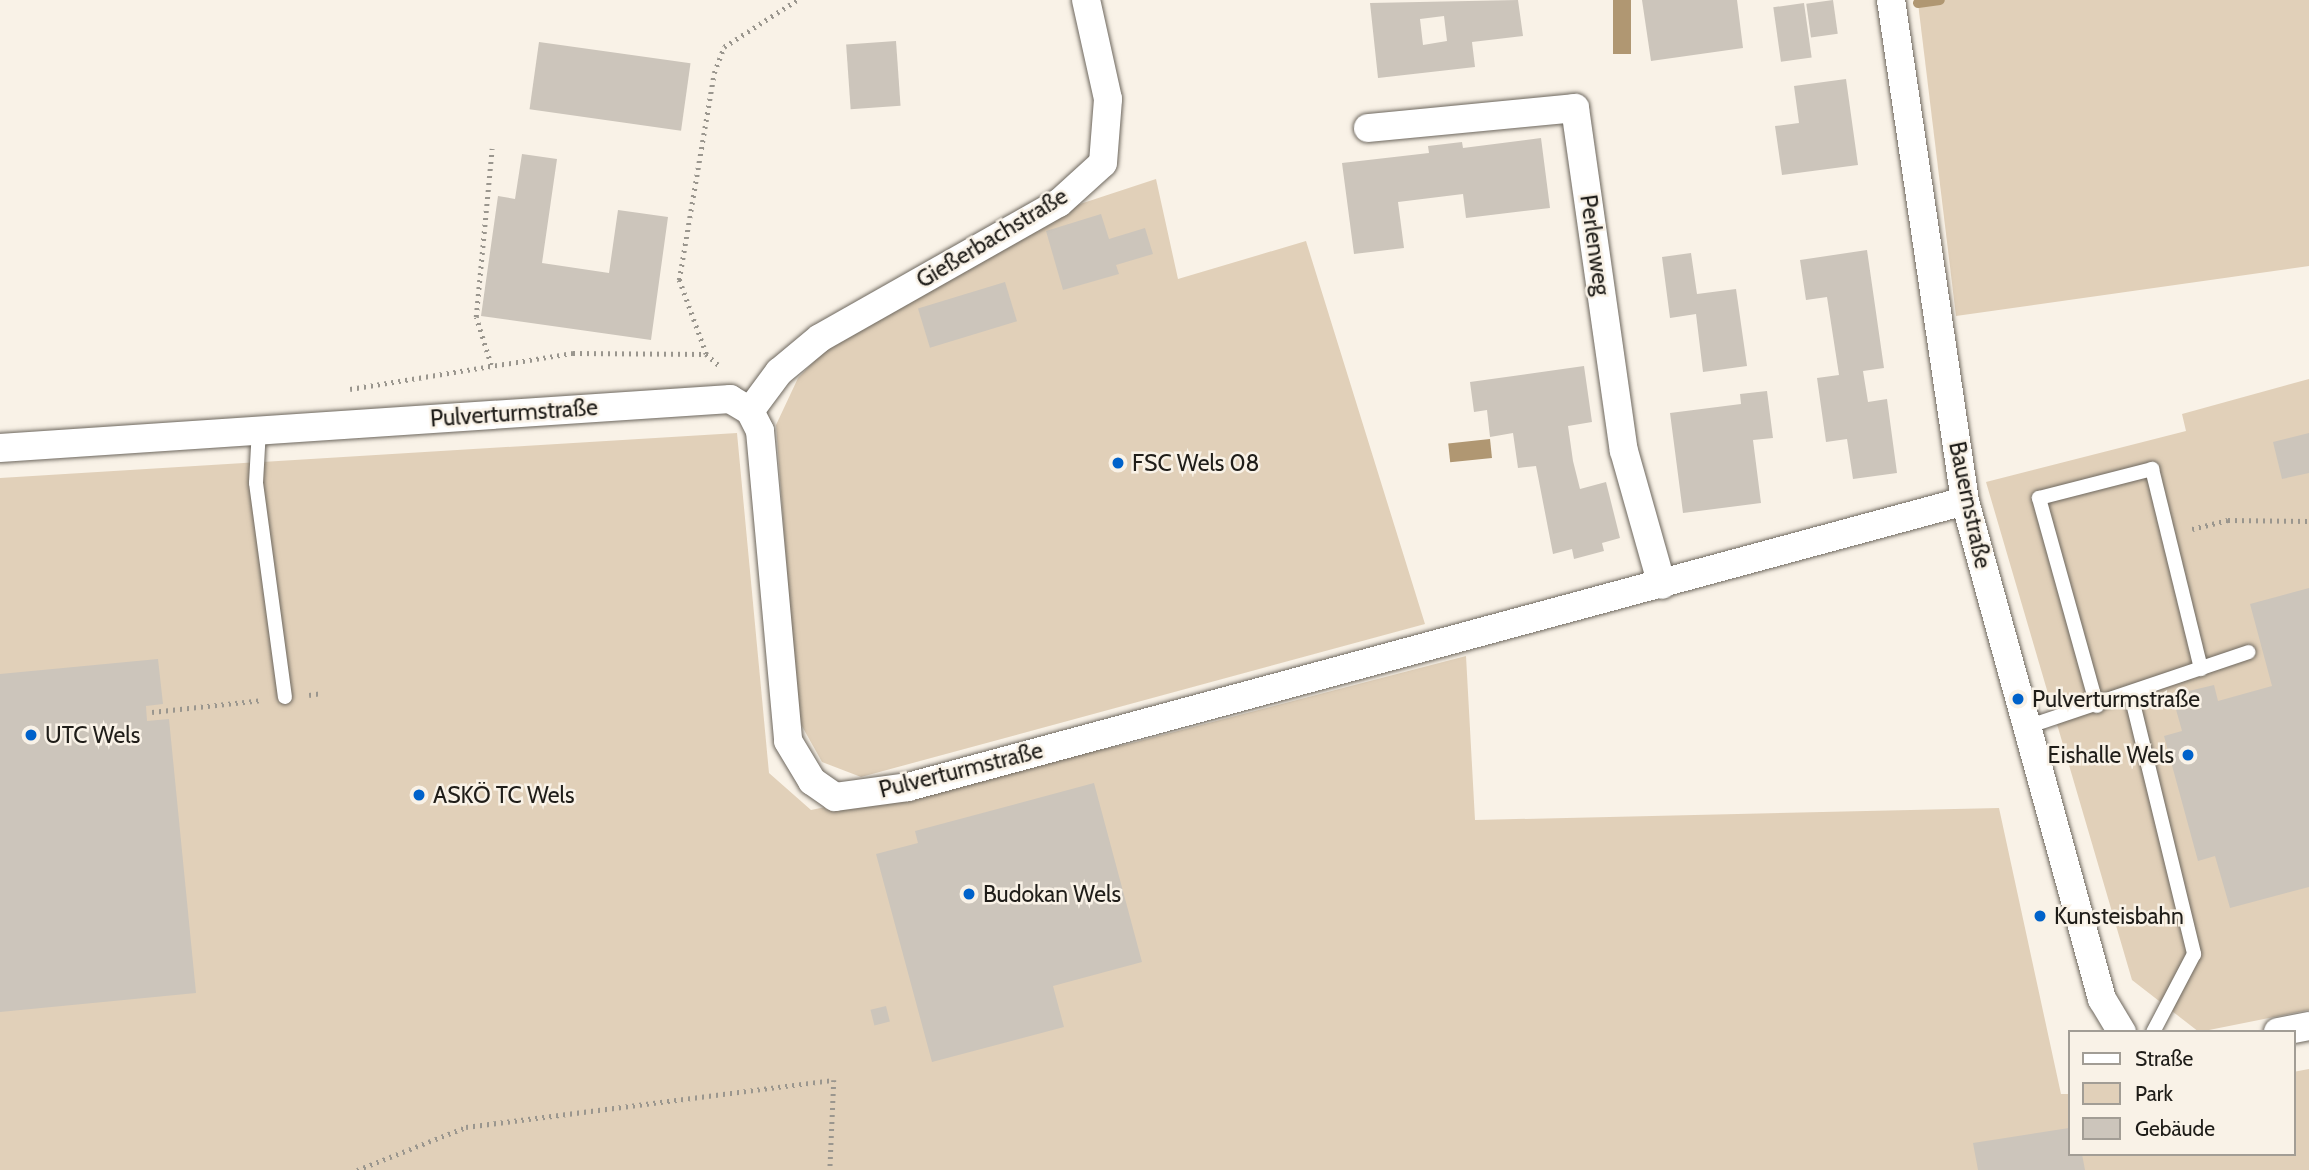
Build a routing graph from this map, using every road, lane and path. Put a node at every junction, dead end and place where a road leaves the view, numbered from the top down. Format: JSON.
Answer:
{"nodes":[{"id":1,"x":797,"y":0,"type":"edge"},
{"id":2,"x":1086,"y":0,"type":"edge"},
{"id":3,"x":1891,"y":0,"type":"edge"},
{"id":4,"x":1368,"y":128,"type":"dead end"},
{"id":5,"x":492,"y":149,"type":"dead end"},
{"id":6,"x":706,"y":354,"type":"junction"},
{"id":7,"x":491,"y":365,"type":"junction"},
{"id":8,"x":340,"y":391,"type":"dead end"},
{"id":9,"x":740,"y":405,"type":"junction"},
{"id":10,"x":258,"y":429,"type":"junction"},
{"id":11,"x":0,"y":448,"type":"edge"},
{"id":12,"x":1965,"y":501,"type":"junction"},
{"id":13,"x":2309,"y":522,"type":"edge"},
{"id":14,"x":2168,"y":535,"type":"junction"},
{"id":15,"x":1662,"y":585,"type":"junction"},
{"id":16,"x":2249,"y":652,"type":"dead end"},
{"id":17,"x":2201,"y":669,"type":"junction"},
{"id":18,"x":321,"y":693,"type":"dead end"},
{"id":19,"x":2131,"y":695,"type":"junction"},
{"id":20,"x":285,"y":697,"type":"junction"},
{"id":21,"x":2097,"y":706,"type":"junction"},
{"id":22,"x":152,"y":712,"type":"dead end"},
{"id":23,"x":2024,"y":728,"type":"junction"},
{"id":24,"x":2309,"y":1026,"type":"edge"},
{"id":25,"x":2121,"y":1030,"type":"edge"},
{"id":26,"x":2154,"y":1030,"type":"edge"},
{"id":27,"x":2288,"y":1030,"type":"edge"},
{"id":28,"x":357,"y":1170,"type":"edge"},
{"id":29,"x":830,"y":1170,"type":"edge"}],
"edges":[{"from":1,"to":6,"type":"path"},
{"from":2,"to":9,"type":"street","name":"Gießerbachstraße"},
{"from":3,"to":12,"type":"street","name":"Bauernstraße"},
{"from":4,"to":15,"type":"street","name":"Perlenweg"},
{"from":5,"to":7,"type":"path"},
{"from":6,"to":7,"type":"path"},
{"from":6,"to":9,"type":"path"},
{"from":7,"to":8,"type":"path"},
{"from":9,"to":10,"type":"street","name":"Pulverturmstraße"},
{"from":9,"to":15,"type":"street","name":"Pulverturmstraße"},
{"from":10,"to":11,"type":"street","name":"Pulverturmstraße"},
{"from":10,"to":20,"type":"lane"},
{"from":12,"to":15,"type":"street","name":"Pulverturmstraße"},
{"from":12,"to":23,"type":"street","name":"Bauernstraße"},
{"from":13,"to":14,"type":"path"},
{"from":14,"to":17,"type":"lane"},
{"from":14,"to":21,"type":"lane"},
{"from":16,"to":17,"type":"lane"},
{"from":17,"to":19,"type":"lane"},
{"from":18,"to":20,"type":"path"},
{"from":19,"to":21,"type":"lane"},
{"from":19,"to":26,"type":"lane"},
{"from":20,"to":22,"type":"path"},
{"from":21,"to":23,"type":"lane"},
{"from":23,"to":25,"type":"street","name":"Bauernstraße"},
{"from":24,"to":27,"type":"street"},
{"from":28,"to":29,"type":"path"}]}
